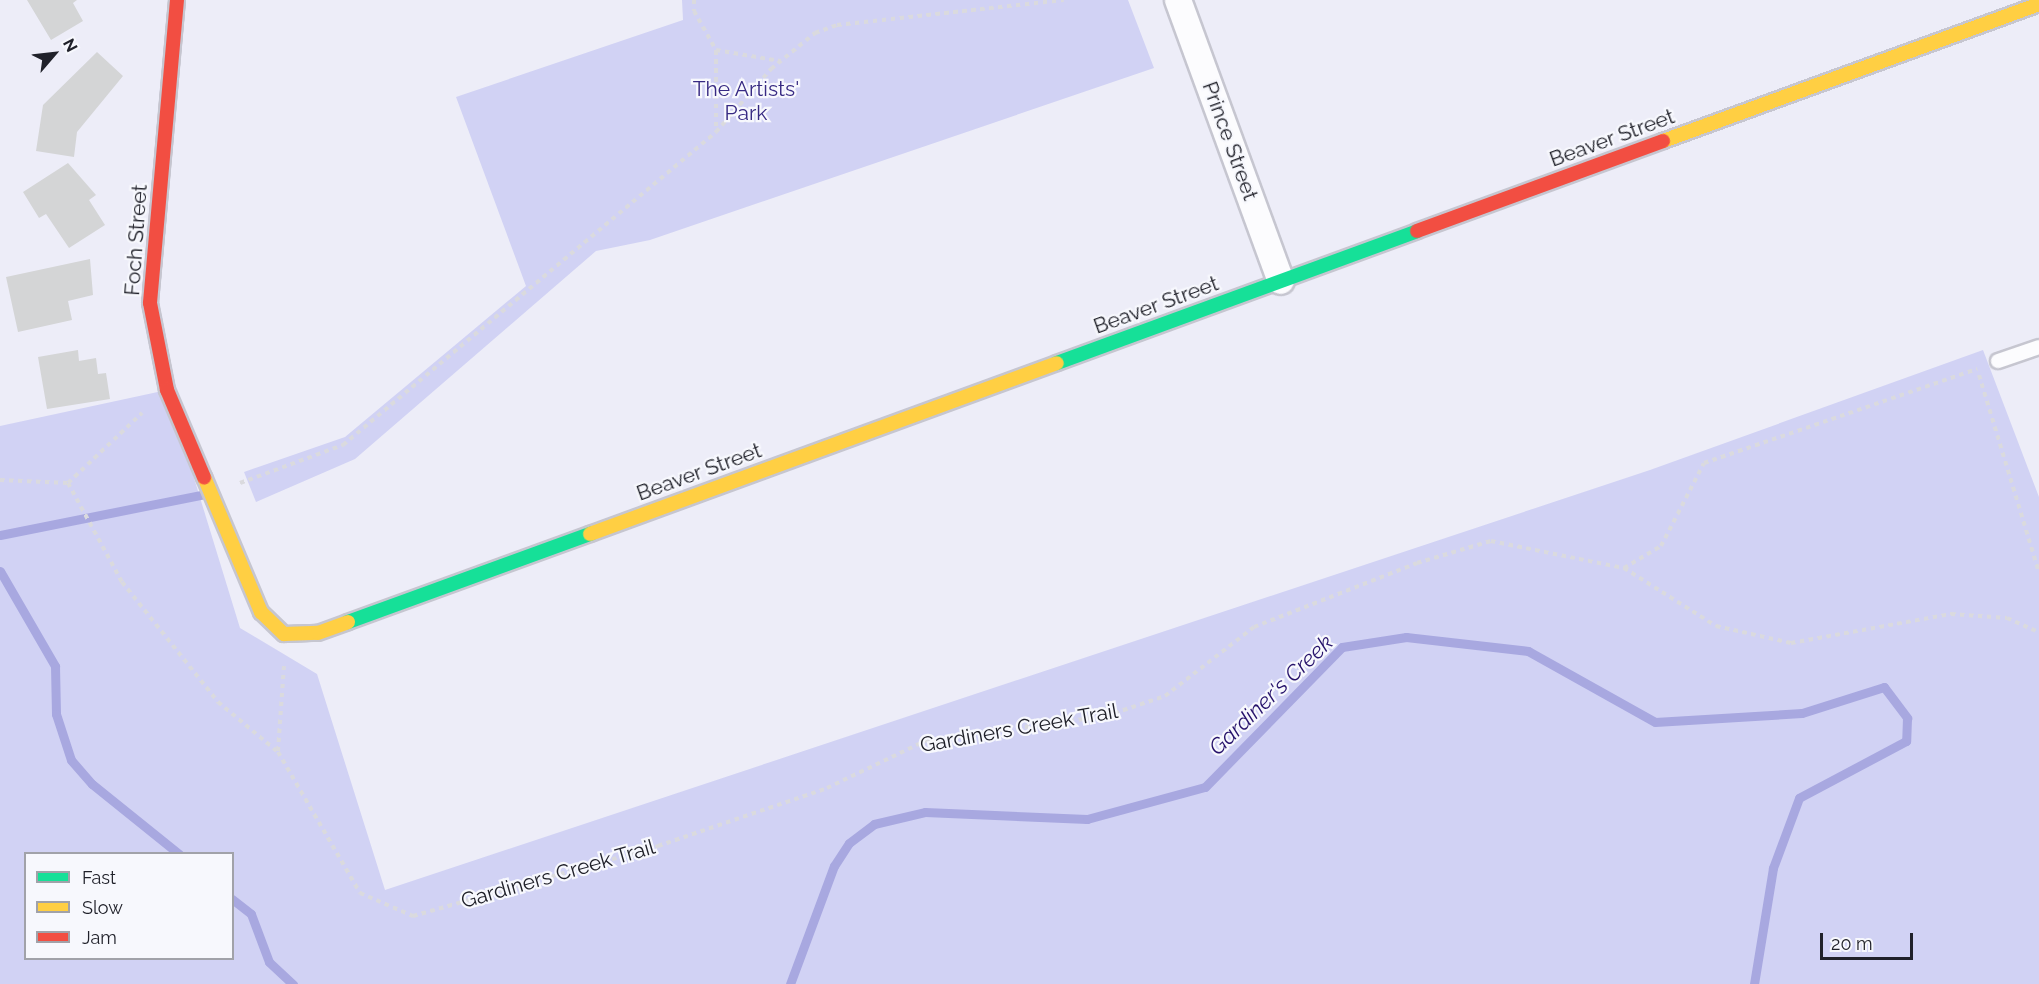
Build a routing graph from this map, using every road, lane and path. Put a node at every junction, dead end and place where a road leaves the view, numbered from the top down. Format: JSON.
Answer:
{"nodes":[{"id":1,"x":177,"y":0,"type":"edge"},
{"id":2,"x":694,"y":0,"type":"edge"},
{"id":3,"x":1064,"y":0,"type":"edge"},
{"id":4,"x":1178,"y":0,"type":"edge"},
{"id":5,"x":2039,"y":4,"type":"edge"},
{"id":6,"x":716,"y":50,"type":"junction"},
{"id":7,"x":780,"y":61,"type":"junction"},
{"id":8,"x":716,"y":132,"type":"junction"},
{"id":9,"x":1281,"y":281,"type":"junction"},
{"id":10,"x":2039,"y":347,"type":"edge"},
{"id":11,"x":1998,"y":361,"type":"joint"},
{"id":12,"x":1977,"y":369,"type":"junction"},
{"id":13,"x":167,"y":390,"type":"junction"},
{"id":14,"x":0,"y":480,"type":"edge"},
{"id":15,"x":68,"y":483,"type":"junction"},
{"id":16,"x":210,"y":493,"type":"junction"},
{"id":17,"x":1624,"y":568,"type":"junction"},
{"id":18,"x":2039,"y":572,"type":"edge"},
{"id":19,"x":2039,"y":632,"type":"edge"},
{"id":20,"x":284,"y":634,"type":"junction"},
{"id":21,"x":278,"y":752,"type":"junction"}],
"edges":[{"from":1,"to":13,"type":"street","name":"Foch Street"},
{"from":2,"to":6,"type":"path"},
{"from":3,"to":7,"type":"path"},
{"from":4,"to":9,"type":"street","name":"Prince Street"},
{"from":5,"to":9,"type":"street","name":"Beaver Street"},
{"from":6,"to":7,"type":"path"},
{"from":6,"to":8,"type":"path"},
{"from":7,"to":8,"type":"path"},
{"from":8,"to":16,"type":"path"},
{"from":9,"to":20,"type":"street","name":"Beaver Street"},
{"from":10,"to":11,"type":"lane"},
{"from":11,"to":12,"type":"path"},
{"from":12,"to":17,"type":"path"},
{"from":12,"to":18,"type":"path"},
{"from":13,"to":15,"type":"path"},
{"from":13,"to":16,"type":"street","name":"Foch Street"},
{"from":14,"to":15,"type":"path"},
{"from":15,"to":21,"type":"path","name":"Gardiners Creek Trail"},
{"from":16,"to":20,"type":"street","name":"Foch Street"},
{"from":17,"to":19,"type":"path","name":"Gardiners Creek Trail"},
{"from":17,"to":21,"type":"path","name":"Gardiners Creek Trail"},
{"from":20,"to":21,"type":"path"}]}
